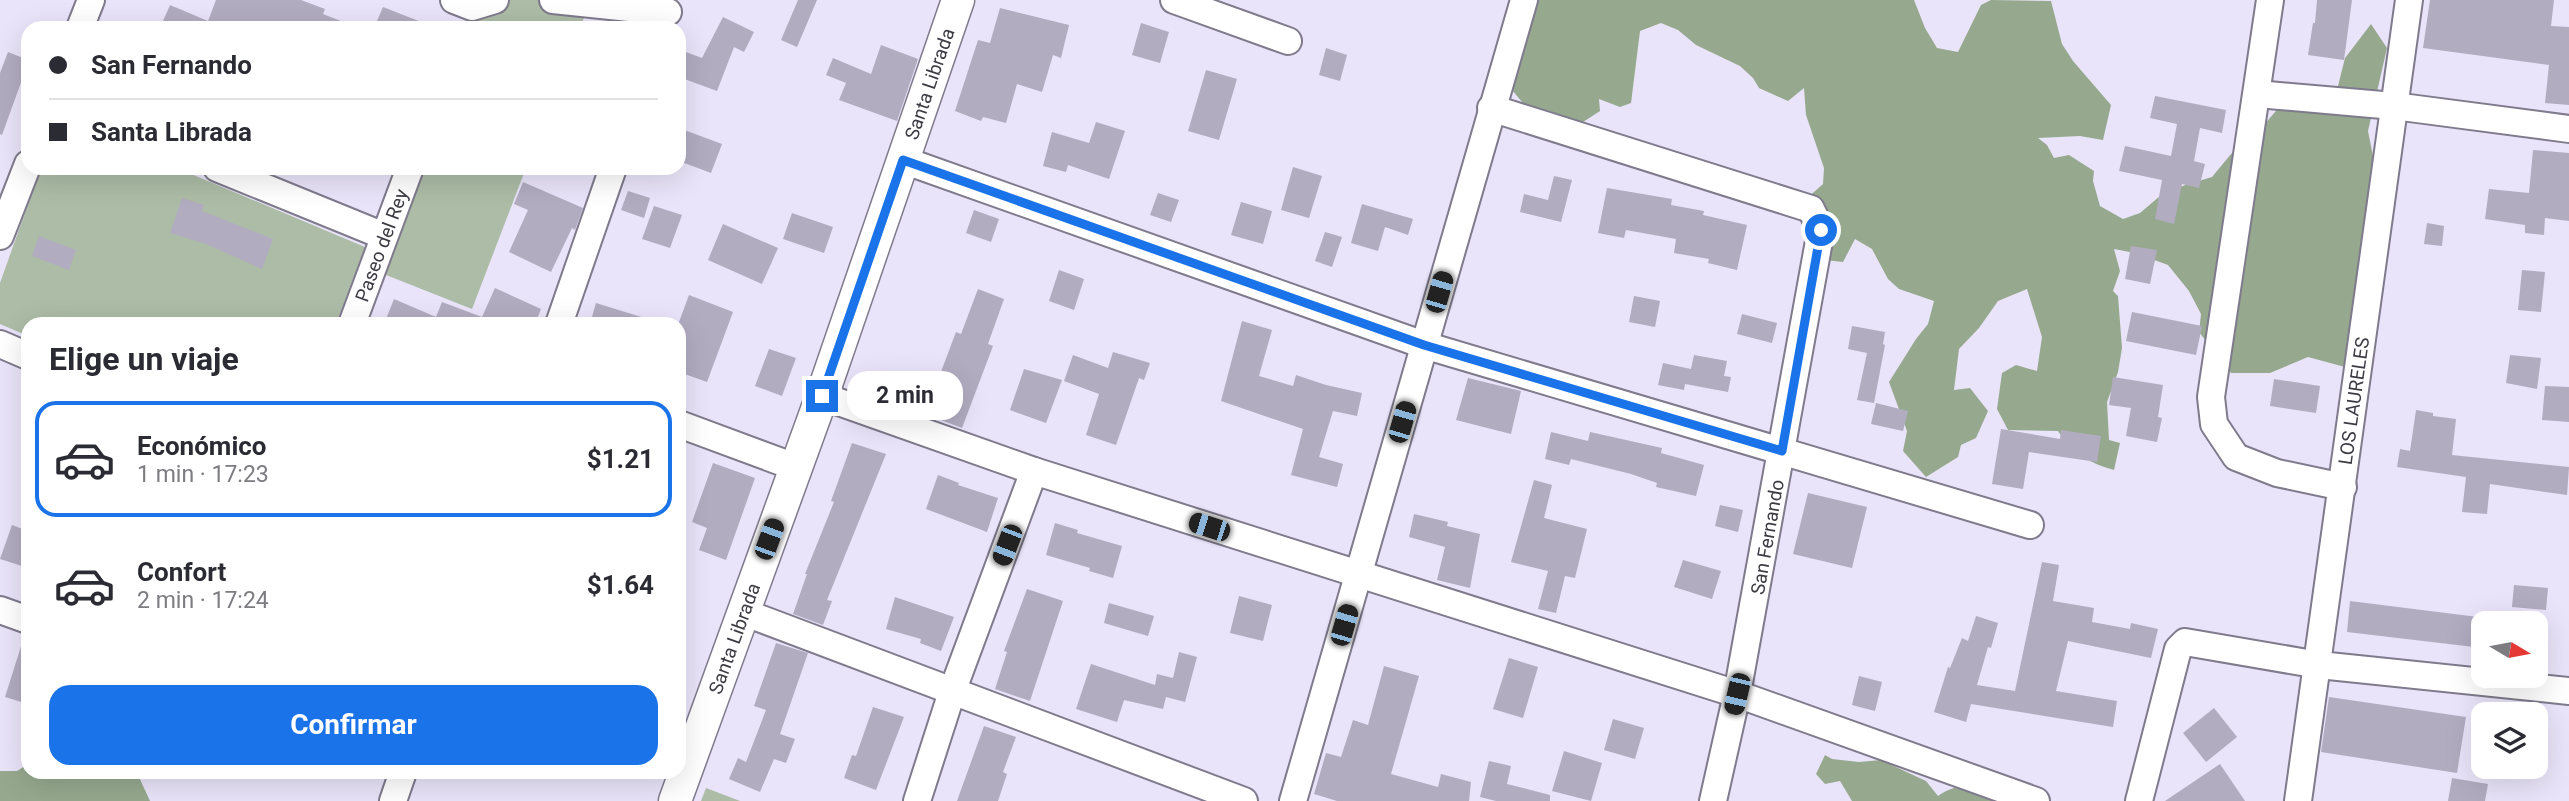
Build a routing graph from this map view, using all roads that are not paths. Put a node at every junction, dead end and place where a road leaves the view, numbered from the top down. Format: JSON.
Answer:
{"nodes":[{"id":1,"x":91,"y":0,"type":"edge"},
{"id":2,"x":553,"y":0,"type":"edge"},
{"id":3,"x":958,"y":0,"type":"edge"},
{"id":4,"x":1174,"y":0,"type":"edge"},
{"id":5,"x":1524,"y":0,"type":"edge"},
{"id":6,"x":2270,"y":0,"type":"edge"},
{"id":7,"x":2409,"y":0,"type":"edge"},
{"id":8,"x":667,"y":13,"type":"edge"},
{"id":9,"x":83,"y":21,"type":"edge"},
{"id":10,"x":1288,"y":41,"type":"dead end"},
{"id":11,"x":2257,"y":93,"type":"junction"},
{"id":12,"x":2394,"y":106,"type":"junction"},
{"id":13,"x":1491,"y":108,"type":"junction"},
{"id":14,"x":2569,"y":129,"type":"edge"},
{"id":15,"x":903,"y":160,"type":"junction"},
{"id":16,"x":24,"y":175,"type":"edge"},
{"id":17,"x":234,"y":175,"type":"edge"},
{"id":18,"x":407,"y":175,"type":"edge"},
{"id":19,"x":611,"y":175,"type":"edge"},
{"id":20,"x":0,"y":236,"type":"edge"},
{"id":21,"x":384,"y":236,"type":"junction"},
{"id":22,"x":355,"y":317,"type":"edge"},
{"id":23,"x":561,"y":317,"type":"edge"},
{"id":24,"x":0,"y":344,"type":"edge"},
{"id":25,"x":1424,"y":345,"type":"junction"},
{"id":26,"x":21,"y":353,"type":"edge"},
{"id":27,"x":822,"y":396,"type":"junction"},
{"id":28,"x":686,"y":427,"type":"edge"},
{"id":29,"x":1782,"y":451,"type":"junction"},
{"id":30,"x":795,"y":467,"type":"junction"},
{"id":31,"x":1034,"y":471,"type":"junction"},
{"id":32,"x":2343,"y":487,"type":"junction"},
{"id":33,"x":2030,"y":525,"type":"dead end"},
{"id":34,"x":1358,"y":575,"type":"junction"},
{"id":35,"x":0,"y":610,"type":"edge"},
{"id":36,"x":743,"y":612,"type":"junction"},
{"id":37,"x":21,"y":618,"type":"edge"},
{"id":38,"x":2319,"y":665,"type":"junction"},
{"id":39,"x":2569,"y":691,"type":"edge"},
{"id":40,"x":952,"y":692,"type":"junction"},
{"id":41,"x":1737,"y":694,"type":"junction"},
{"id":42,"x":686,"y":770,"type":"edge"},
{"id":43,"x":401,"y":779,"type":"edge"},
{"id":44,"x":683,"y":779,"type":"edge"},
{"id":45,"x":393,"y":801,"type":"edge"},
{"id":46,"x":675,"y":801,"type":"edge"},
{"id":47,"x":917,"y":801,"type":"edge"},
{"id":48,"x":1244,"y":801,"type":"edge"},
{"id":49,"x":1293,"y":801,"type":"edge"},
{"id":50,"x":1713,"y":801,"type":"edge"},
{"id":51,"x":2036,"y":801,"type":"edge"},
{"id":52,"x":2139,"y":801,"type":"edge"},
{"id":53,"x":2298,"y":801,"type":"edge"}],
"edges":[{"from":1,"to":9,"type":"street"},
{"from":2,"to":8,"type":"street"},
{"from":3,"to":15,"type":"street","name":"Santa Librada"},
{"from":4,"to":10,"type":"street"},
{"from":5,"to":13,"type":"street"},
{"from":6,"to":11,"type":"street"},
{"from":7,"to":12,"type":"street","name":"LOS LAURELES"},
{"from":11,"to":12,"type":"street"},
{"from":11,"to":32,"type":"street"},
{"from":12,"to":14,"type":"street"},
{"from":12,"to":32,"type":"street","name":"LOS LAURELES"},
{"from":13,"to":25,"type":"street"},
{"from":13,"to":29,"type":"street","name":"San Fernando"},
{"from":15,"to":25,"type":"street"},
{"from":15,"to":27,"type":"street","name":"Santa Librada"},
{"from":16,"to":20,"type":"street"},
{"from":17,"to":21,"type":"street"},
{"from":18,"to":21,"type":"street","name":"Paseo del Rey"},
{"from":19,"to":23,"type":"street"},
{"from":21,"to":22,"type":"street","name":"Paseo del Rey"},
{"from":24,"to":26,"type":"street"},
{"from":25,"to":29,"type":"street"},
{"from":25,"to":34,"type":"street"},
{"from":27,"to":30,"type":"street","name":"Santa Librada"},
{"from":27,"to":31,"type":"street"},
{"from":28,"to":30,"type":"street"},
{"from":29,"to":33,"type":"street"},
{"from":29,"to":41,"type":"street","name":"San Fernando"},
{"from":30,"to":36,"type":"street","name":"Santa Librada"},
{"from":31,"to":34,"type":"street"},
{"from":31,"to":40,"type":"street"},
{"from":32,"to":38,"type":"street","name":"LOS LAURELES"},
{"from":34,"to":41,"type":"street"},
{"from":34,"to":49,"type":"street"},
{"from":35,"to":37,"type":"street"},
{"from":36,"to":40,"type":"street"},
{"from":36,"to":42,"type":"street","name":"Santa Librada"},
{"from":38,"to":39,"type":"street"},
{"from":38,"to":52,"type":"street"},
{"from":38,"to":53,"type":"street","name":"LOS LAURELES"},
{"from":40,"to":47,"type":"street"},
{"from":40,"to":48,"type":"street"},
{"from":41,"to":50,"type":"street","name":"San Fernando"},
{"from":41,"to":51,"type":"street"},
{"from":43,"to":45,"type":"street"},
{"from":44,"to":46,"type":"street","name":"Santa Librada"}]}
